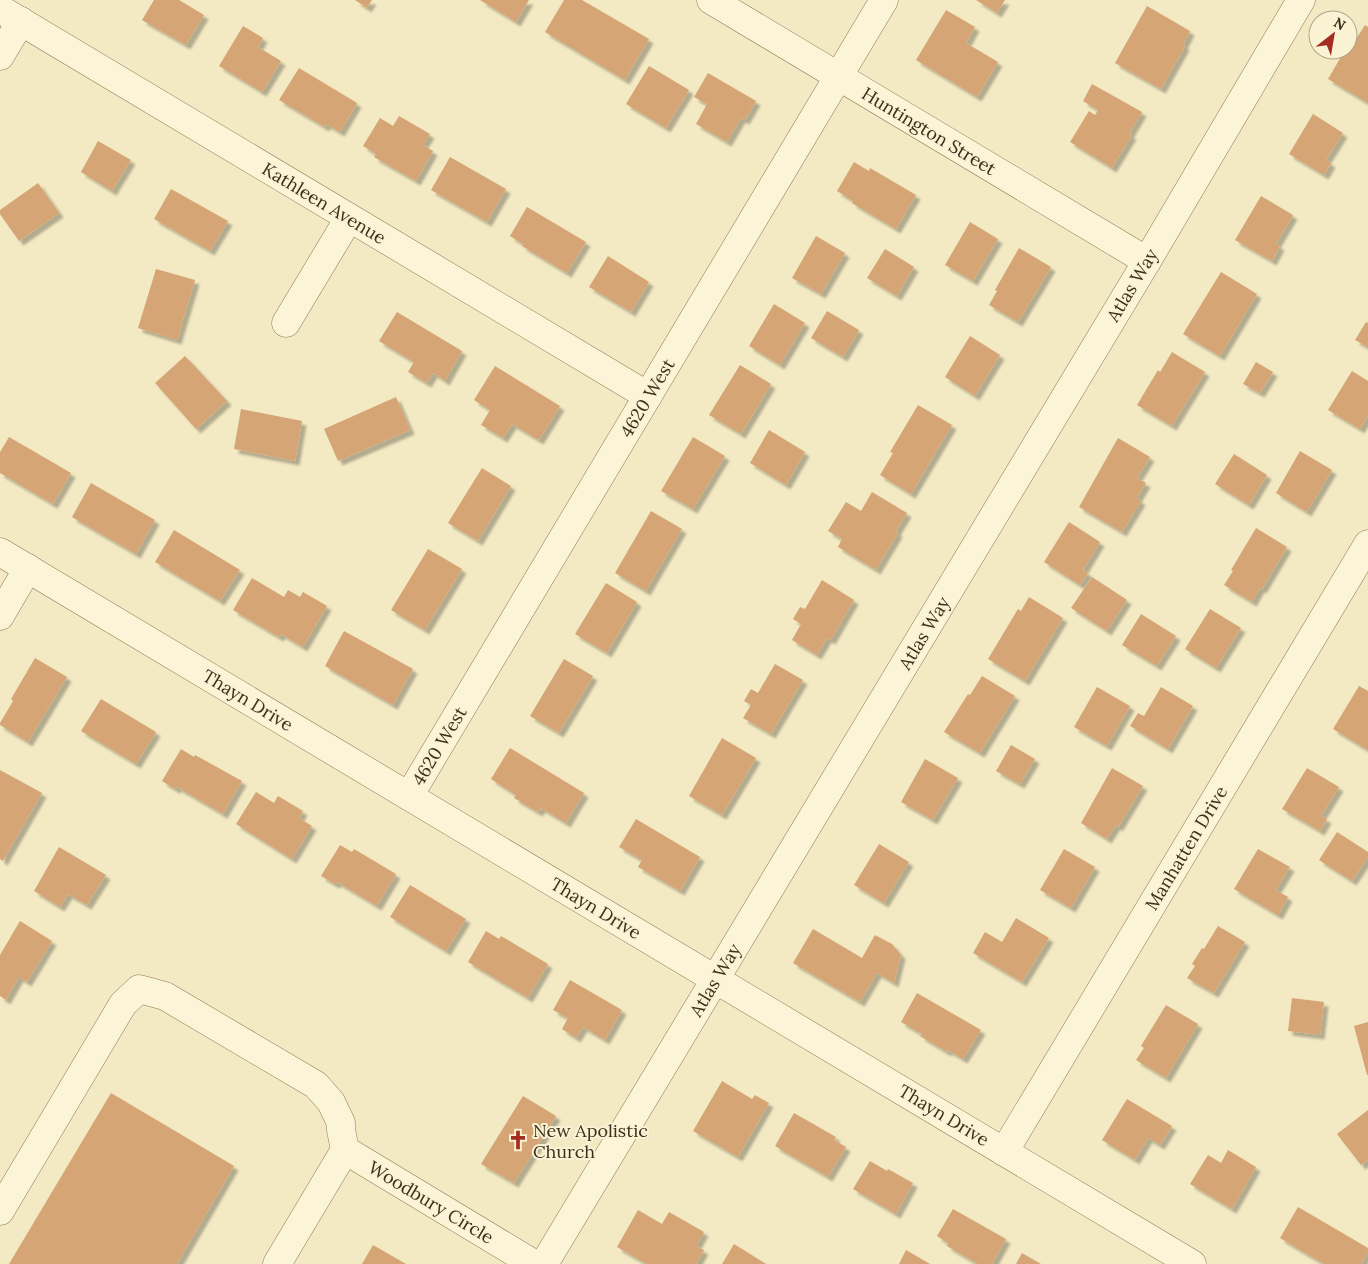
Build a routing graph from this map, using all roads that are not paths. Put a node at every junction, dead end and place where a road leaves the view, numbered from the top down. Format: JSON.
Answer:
{"nodes":[{"id":1,"x":711,"y":0,"type":"edge"},
{"id":2,"x":884,"y":0,"type":"edge"},
{"id":3,"x":1301,"y":0,"type":"edge"},
{"id":4,"x":10,"y":15,"type":"edge"},
{"id":5,"x":0,"y":56,"type":"edge"},
{"id":6,"x":838,"y":76,"type":"junction"},
{"id":7,"x":349,"y":218,"type":"junction"},
{"id":8,"x":1147,"y":261,"type":"junction"},
{"id":9,"x":286,"y":323,"type":"dead end"},
{"id":10,"x":648,"y":396,"type":"junction"},
{"id":11,"x":1368,"y":544,"type":"edge"},
{"id":12,"x":0,"y":552,"type":"edge"},
{"id":13,"x":28,"y":568,"type":"junction"},
{"id":14,"x":0,"y":616,"type":"edge"},
{"id":15,"x":410,"y":796,"type":"junction"},
{"id":16,"x":715,"y":979,"type":"junction"},
{"id":17,"x":343,"y":1140,"type":"junction"},
{"id":18,"x":1004,"y":1152,"type":"junction"},
{"id":19,"x":0,"y":1211,"type":"edge"},
{"id":20,"x":278,"y":1264,"type":"edge"},
{"id":21,"x":534,"y":1264,"type":"edge"},
{"id":22,"x":544,"y":1264,"type":"edge"},
{"id":23,"x":1192,"y":1264,"type":"edge"}],
"edges":[{"from":1,"to":6,"type":"street","name":"Huntington Street"},
{"from":2,"to":6,"type":"street","name":"4620 West"},
{"from":3,"to":8,"type":"street","name":"Atlas Way"},
{"from":4,"to":5,"type":"street"},
{"from":4,"to":7,"type":"street","name":"Kathleen Avenue"},
{"from":6,"to":8,"type":"street","name":"Huntington Street"},
{"from":6,"to":10,"type":"street","name":"4620 West"},
{"from":7,"to":9,"type":"street"},
{"from":7,"to":10,"type":"street","name":"Kathleen Avenue"},
{"from":8,"to":16,"type":"street","name":"Atlas Way"},
{"from":10,"to":15,"type":"street","name":"4620 West"},
{"from":11,"to":18,"type":"street","name":"Manhatten Drive"},
{"from":12,"to":13,"type":"street","name":"Thayn Drive"},
{"from":13,"to":14,"type":"street"},
{"from":13,"to":15,"type":"street","name":"Thayn Drive"},
{"from":15,"to":16,"type":"street","name":"Thayn Drive"},
{"from":16,"to":18,"type":"street","name":"Thayn Drive"},
{"from":16,"to":22,"type":"street","name":"Atlas Way"},
{"from":17,"to":19,"type":"street"},
{"from":17,"to":20,"type":"street"},
{"from":17,"to":21,"type":"street","name":"Woodbury Circle"},
{"from":18,"to":23,"type":"street","name":"Thayn Drive"}]}
